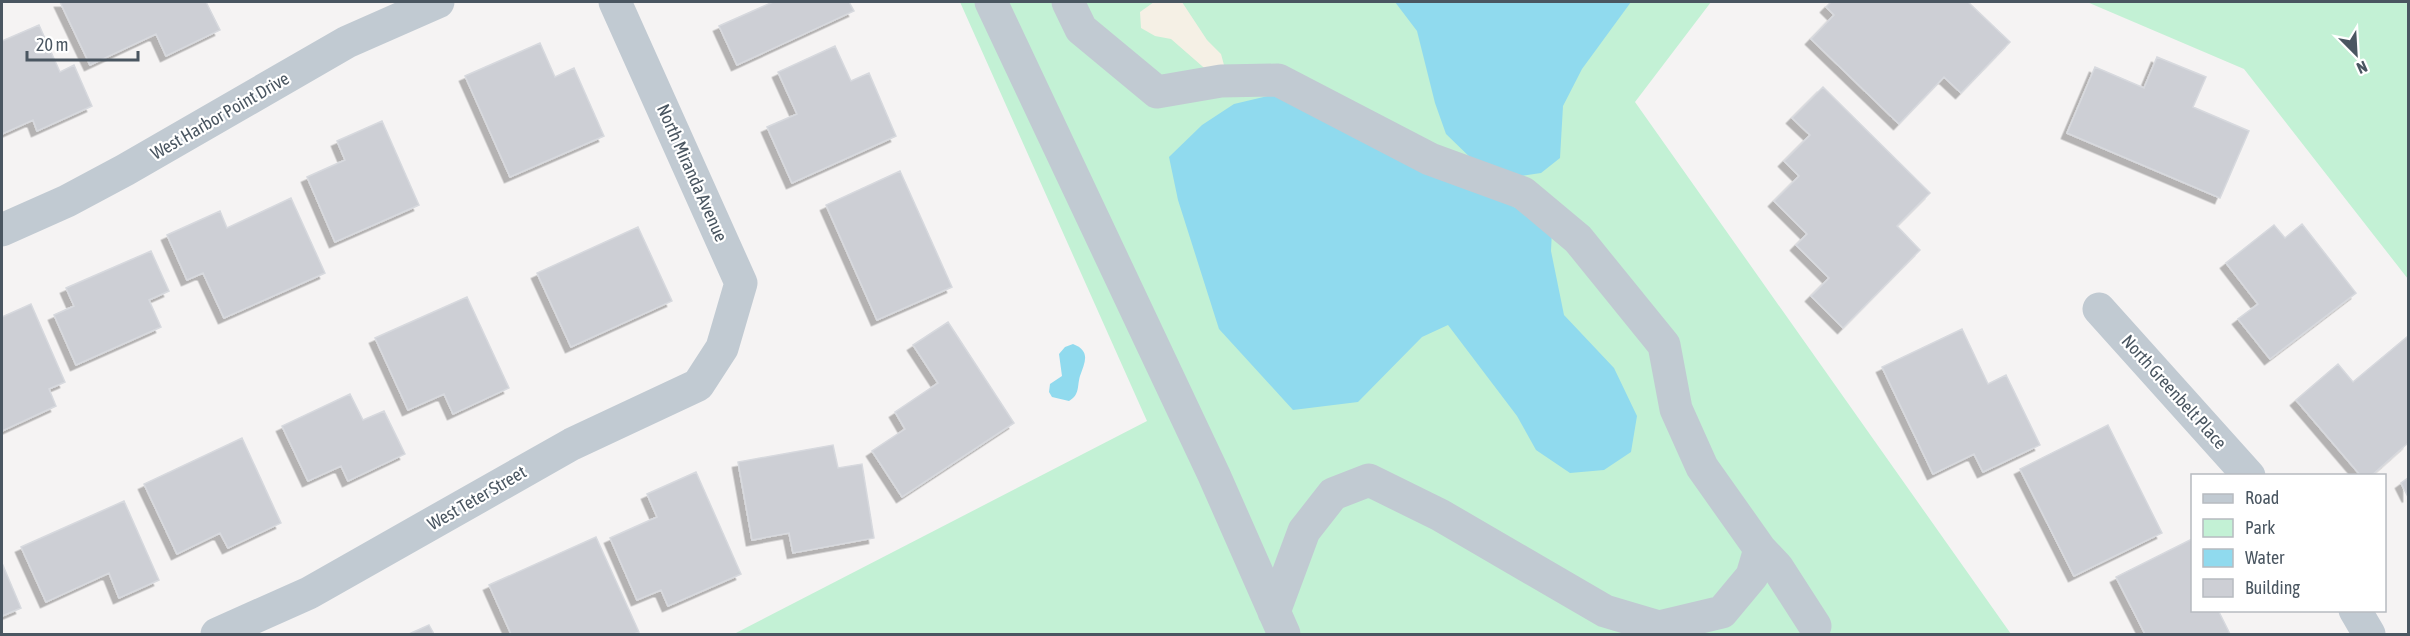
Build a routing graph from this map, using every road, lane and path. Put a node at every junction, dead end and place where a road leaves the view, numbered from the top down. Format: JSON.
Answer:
{"nodes":[{"id":1,"x":438,"y":2,"type":"edge"},
{"id":2,"x":615,"y":2,"type":"edge"},
{"id":3,"x":991,"y":2,"type":"edge"},
{"id":4,"x":1068,"y":2,"type":"edge"},
{"id":5,"x":2,"y":230,"type":"edge"},
{"id":6,"x":2099,"y":309,"type":"dead end"},
{"id":7,"x":722,"y":348,"type":"joint"},
{"id":8,"x":2247,"y":474,"type":"edge"},
{"id":9,"x":1760,"y":549,"type":"junction"},
{"id":10,"x":2356,"y":612,"type":"edge"},
{"id":11,"x":1279,"y":623,"type":"edge"},
{"id":12,"x":1815,"y":626,"type":"dead end"},
{"id":13,"x":217,"y":634,"type":"edge"},
{"id":14,"x":2369,"y":634,"type":"edge"}],
"edges":[{"from":1,"to":5,"type":"street","name":"West Harbor Point Drive"},
{"from":2,"to":7,"type":"street","name":"North Miranda Avenue"},
{"from":3,"to":11,"type":"street"},
{"from":4,"to":9,"type":"street"},
{"from":6,"to":8,"type":"street","name":"North Greenbelt Place"},
{"from":7,"to":13,"type":"street","name":"West Teter Street"},
{"from":9,"to":11,"type":"street"},
{"from":9,"to":12,"type":"street"},
{"from":10,"to":14,"type":"street"}]}
